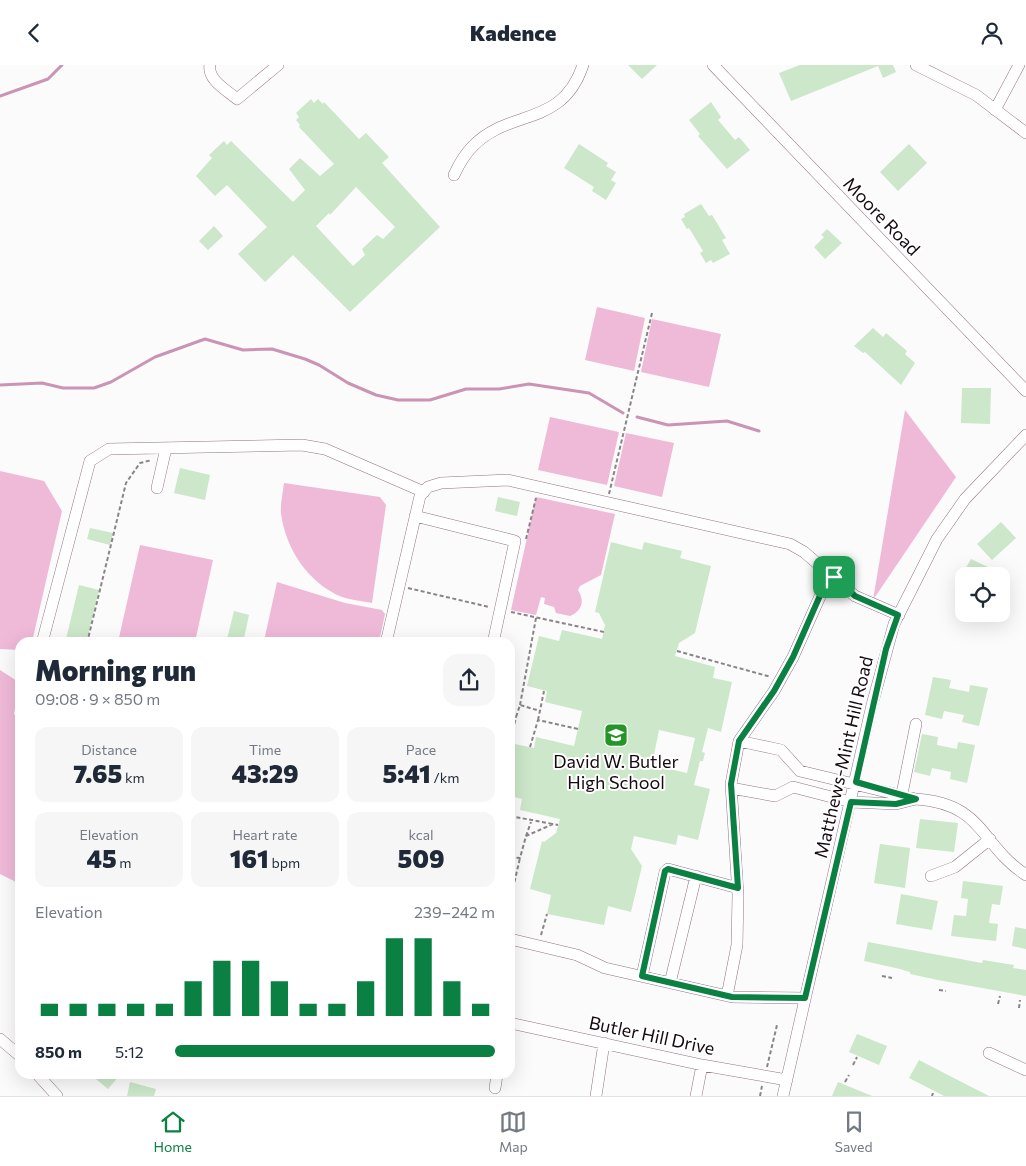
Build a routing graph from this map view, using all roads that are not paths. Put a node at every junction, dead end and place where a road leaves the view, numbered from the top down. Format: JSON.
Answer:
{"nodes":[{"id":1,"x":210,"y":65,"type":"edge"},
{"id":2,"x":278,"y":65,"type":"edge"},
{"id":3,"x":583,"y":65,"type":"edge"},
{"id":4,"x":713,"y":65,"type":"edge"},
{"id":5,"x":916,"y":65,"type":"edge"},
{"id":6,"x":1019,"y":65,"type":"edge"},
{"id":7,"x":995,"y":110,"type":"junction"},
{"id":8,"x":1026,"y":133,"type":"edge"},
{"id":9,"x":454,"y":175,"type":"dead end"},
{"id":10,"x":1026,"y":391,"type":"edge"},
{"id":11,"x":1026,"y":435,"type":"edge"},
{"id":12,"x":165,"y":453,"type":"junction"},
{"id":13,"x":157,"y":488,"type":"dead end"},
{"id":14,"x":424,"y":492,"type":"junction"},
{"id":15,"x":415,"y":516,"type":"junction"},
{"id":16,"x":834,"y":577,"type":"junction"},
{"id":17,"x":898,"y":615,"type":"junction"},
{"id":18,"x":44,"y":637,"type":"edge"},
{"id":19,"x":387,"y":637,"type":"edge"},
{"id":20,"x":494,"y":637,"type":"edge"},
{"id":21,"x":916,"y":724,"type":"dead end"},
{"id":22,"x":739,"y":741,"type":"junction"},
{"id":23,"x":795,"y":767,"type":"junction"},
{"id":24,"x":856,"y":782,"type":"junction"},
{"id":25,"x":731,"y":788,"type":"junction"},
{"id":26,"x":788,"y":790,"type":"junction"},
{"id":27,"x":902,"y":794,"type":"junction"},
{"id":28,"x":916,"y":799,"type":"junction"},
{"id":29,"x":851,"y":802,"type":"junction"},
{"id":30,"x":990,"y":839,"type":"junction"},
{"id":31,"x":1026,"y":875,"type":"edge"},
{"id":32,"x":696,"y":876,"type":"junction"},
{"id":33,"x":931,"y":876,"type":"dead end"},
{"id":34,"x":738,"y":888,"type":"junction"},
{"id":35,"x":515,"y":940,"type":"edge"},
{"id":36,"x":642,"y":976,"type":"junction"},
{"id":37,"x":670,"y":983,"type":"junction"},
{"id":38,"x":728,"y":996,"type":"junction"},
{"id":39,"x":805,"y":998,"type":"junction"},
{"id":40,"x":515,"y":1024,"type":"edge"},
{"id":41,"x":0,"y":1039,"type":"edge"},
{"id":42,"x":604,"y":1043,"type":"junction"},
{"id":43,"x":15,"y":1052,"type":"edge"},
{"id":44,"x":989,"y":1053,"type":"dead end"},
{"id":45,"x":702,"y":1065,"type":"junction"},
{"id":46,"x":1026,"y":1070,"type":"edge"},
{"id":47,"x":42,"y":1079,"type":"edge"},
{"id":48,"x":496,"y":1079,"type":"edge"},
{"id":49,"x":787,"y":1080,"type":"junction"},
{"id":50,"x":495,"y":1087,"type":"dead end"},
{"id":51,"x":57,"y":1096,"type":"edge"},
{"id":52,"x":596,"y":1096,"type":"edge"},
{"id":53,"x":696,"y":1096,"type":"edge"},
{"id":54,"x":783,"y":1096,"type":"edge"}],
"edges":[{"from":1,"to":2,"type":"street"},
{"from":3,"to":9,"type":"street"},
{"from":4,"to":10,"type":"street","name":"Moore Road"},
{"from":5,"to":7,"type":"street"},
{"from":6,"to":7,"type":"street"},
{"from":7,"to":8,"type":"street"},
{"from":11,"to":17,"type":"street","name":"Matthews-Mint Hill Road"},
{"from":12,"to":13,"type":"street"},
{"from":12,"to":14,"type":"street"},
{"from":12,"to":18,"type":"street"},
{"from":14,"to":15,"type":"street"},
{"from":14,"to":16,"type":"street"},
{"from":15,"to":19,"type":"street"},
{"from":15,"to":20,"type":"street"},
{"from":16,"to":17,"type":"street"},
{"from":16,"to":22,"type":"street"},
{"from":17,"to":24,"type":"street","name":"Matthews-Mint Hill Road"},
{"from":21,"to":27,"type":"street"},
{"from":22,"to":23,"type":"street"},
{"from":22,"to":25,"type":"street"},
{"from":23,"to":24,"type":"street"},
{"from":23,"to":26,"type":"street"},
{"from":24,"to":27,"type":"street"},
{"from":24,"to":29,"type":"street","name":"Matthews-Mint Hill Road"},
{"from":25,"to":26,"type":"street"},
{"from":25,"to":34,"type":"street"},
{"from":26,"to":29,"type":"street"},
{"from":27,"to":28,"type":"street"},
{"from":28,"to":29,"type":"street"},
{"from":28,"to":30,"type":"street"},
{"from":29,"to":39,"type":"street","name":"Matthews-Mint Hill Road"},
{"from":30,"to":31,"type":"street"},
{"from":30,"to":33,"type":"street"},
{"from":32,"to":34,"type":"street"},
{"from":32,"to":36,"type":"street"},
{"from":32,"to":37,"type":"street"},
{"from":34,"to":38,"type":"street"},
{"from":35,"to":36,"type":"street"},
{"from":36,"to":37,"type":"street"},
{"from":37,"to":38,"type":"street"},
{"from":38,"to":39,"type":"street"},
{"from":39,"to":49,"type":"street","name":"Matthews-Mint Hill Road"},
{"from":40,"to":42,"type":"street","name":"Butler Hill Drive"},
{"from":41,"to":43,"type":"street"},
{"from":42,"to":45,"type":"street","name":"Butler Hill Drive"},
{"from":42,"to":52,"type":"street"},
{"from":44,"to":46,"type":"street"},
{"from":45,"to":49,"type":"street","name":"Butler Hill Drive"},
{"from":45,"to":53,"type":"street"},
{"from":47,"to":51,"type":"street"},
{"from":48,"to":50,"type":"street"},
{"from":49,"to":54,"type":"street","name":"Matthews-Mint Hill Road"}]}
